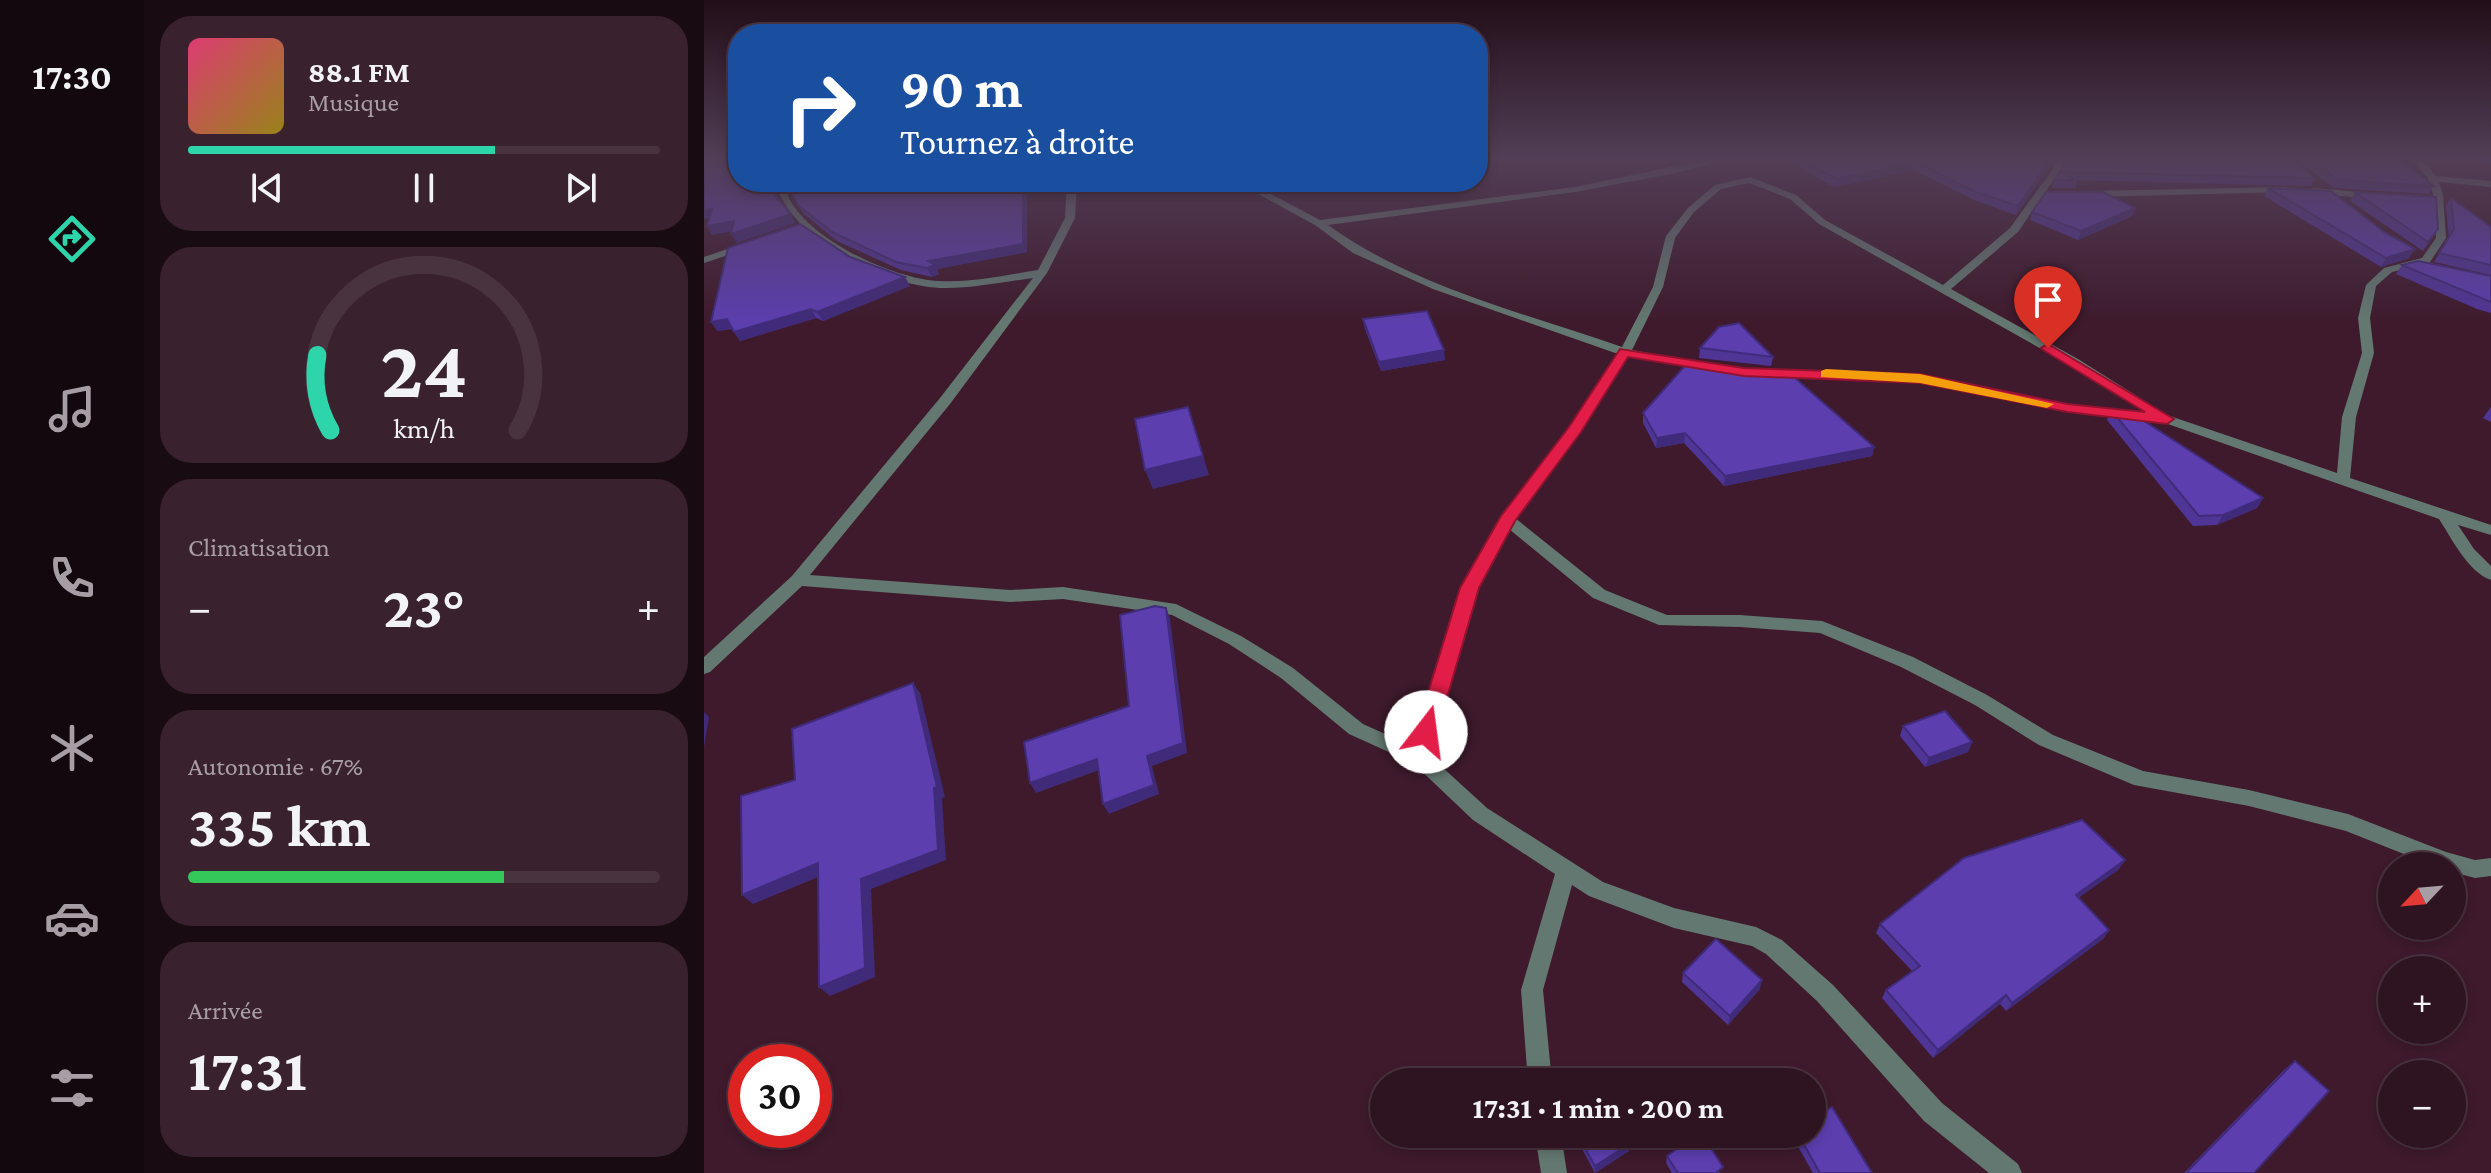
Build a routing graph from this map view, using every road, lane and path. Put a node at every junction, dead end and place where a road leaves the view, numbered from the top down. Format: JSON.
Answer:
{"nodes":[{"id":1,"x":792,"y":213,"type":"edge"},
{"id":2,"x":1070,"y":213,"type":"edge"},
{"id":3,"x":1299,"y":213,"type":"edge"},
{"id":4,"x":1405,"y":213,"type":"edge"},
{"id":5,"x":1689,"y":213,"type":"edge"},
{"id":6,"x":1811,"y":213,"type":"edge"},
{"id":7,"x":2026,"y":213,"type":"edge"},
{"id":8,"x":2439,"y":213,"type":"edge"},
{"id":9,"x":1319,"y":223,"type":"junction"},
{"id":10,"x":806,"y":226,"type":"junction"},
{"id":11,"x":792,"y":230,"type":"edge"},
{"id":12,"x":765,"y":239,"type":"edge"},
{"id":13,"x":2407,"y":249,"type":"edge"},
{"id":14,"x":704,"y":260,"type":"edge"},
{"id":15,"x":2426,"y":260,"type":"junction"},
{"id":16,"x":2410,"y":263,"type":"junction"},
{"id":17,"x":2439,"y":270,"type":"edge"},
{"id":18,"x":1042,"y":273,"type":"junction"},
{"id":19,"x":1945,"y":289,"type":"junction"},
{"id":20,"x":1625,"y":352,"type":"junction"},
{"id":21,"x":1714,"y":368,"type":"edge"},
{"id":22,"x":1758,"y":372,"type":"edge"},
{"id":23,"x":2167,"y":419,"type":"junction"},
{"id":24,"x":2343,"y":480,"type":"junction"},
{"id":25,"x":2444,"y":516,"type":"junction"},
{"id":26,"x":1507,"y":519,"type":"junction"},
{"id":27,"x":2491,"y":530,"type":"edge"},
{"id":28,"x":2491,"y":575,"type":"edge"},
{"id":29,"x":798,"y":580,"type":"junction"},
{"id":30,"x":704,"y":667,"type":"edge"},
{"id":31,"x":1420,"y":758,"type":"junction"},
{"id":32,"x":2491,"y":867,"type":"edge"},
{"id":33,"x":1566,"y":870,"type":"junction"},
{"id":34,"x":1539,"y":1068,"type":"edge"},
{"id":35,"x":1550,"y":1148,"type":"edge"},
{"id":36,"x":1554,"y":1173,"type":"edge"},
{"id":37,"x":2009,"y":1173,"type":"edge"}],
"edges":[{"from":1,"to":10,"type":"street"},
{"from":2,"to":18,"type":"street"},
{"from":3,"to":9,"type":"street"},
{"from":4,"to":9,"type":"street"},
{"from":5,"to":20,"type":"street"},
{"from":6,"to":19,"type":"street"},
{"from":7,"to":19,"type":"street"},
{"from":8,"to":15,"type":"street"},
{"from":9,"to":20,"type":"street"},
{"from":10,"to":11,"type":"street"},
{"from":10,"to":18,"type":"street"},
{"from":12,"to":14,"type":"street"},
{"from":13,"to":15,"type":"street"},
{"from":15,"to":16,"type":"street"},
{"from":16,"to":17,"type":"street"},
{"from":16,"to":24,"type":"street"},
{"from":18,"to":29,"type":"street"},
{"from":19,"to":23,"type":"street"},
{"from":20,"to":21,"type":"street"},
{"from":20,"to":26,"type":"street"},
{"from":22,"to":23,"type":"street"},
{"from":23,"to":24,"type":"street"},
{"from":24,"to":25,"type":"street"},
{"from":25,"to":27,"type":"street"},
{"from":25,"to":28,"type":"street"},
{"from":26,"to":31,"type":"street"},
{"from":26,"to":32,"type":"street"},
{"from":29,"to":30,"type":"street"},
{"from":29,"to":31,"type":"street"},
{"from":31,"to":33,"type":"street"},
{"from":33,"to":34,"type":"street"},
{"from":33,"to":37,"type":"street"},
{"from":35,"to":36,"type":"street"}]}
